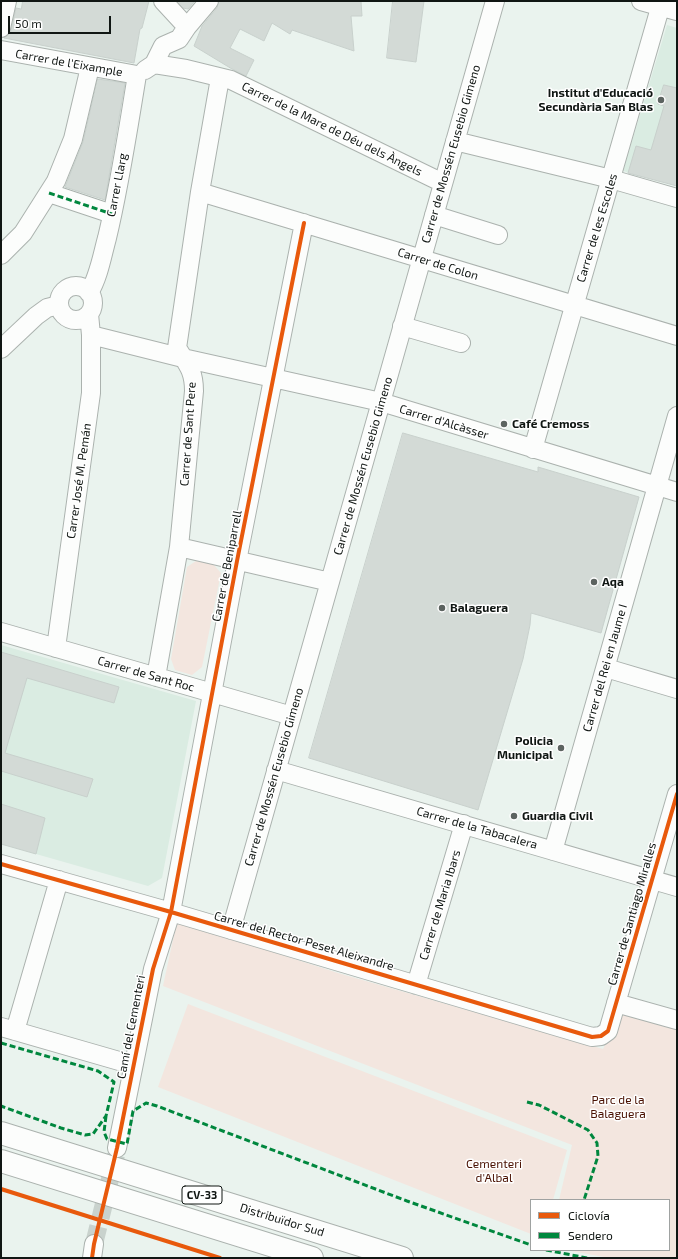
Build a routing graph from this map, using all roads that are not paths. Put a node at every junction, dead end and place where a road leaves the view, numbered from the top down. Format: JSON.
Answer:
{"nodes":[{"id":1,"x":7,"y":1,"type":"edge"},
{"id":2,"x":163,"y":1,"type":"edge"},
{"id":3,"x":209,"y":1,"type":"edge"},
{"id":4,"x":495,"y":1,"type":"edge"},
{"id":5,"x":641,"y":1,"type":"edge"},
{"id":6,"x":666,"y":6,"type":"edge"},
{"id":7,"x":1,"y":28,"type":"edge"},
{"id":8,"x":183,"y":33,"type":"junction"},
{"id":9,"x":1,"y":50,"type":"edge"},
{"id":10,"x":154,"y":64,"type":"junction"},
{"id":11,"x":90,"y":67,"type":"junction"},
{"id":12,"x":186,"y":69,"type":"junction"},
{"id":13,"x":137,"y":75,"type":"junction"},
{"id":14,"x":220,"y":78,"type":"junction"},
{"id":15,"x":455,"y":141,"type":"junction"},
{"id":16,"x":611,"y":179,"type":"junction"},
{"id":17,"x":443,"y":183,"type":"junction"},
{"id":18,"x":200,"y":192,"type":"junction"},
{"id":19,"x":49,"y":193,"type":"junction"},
{"id":20,"x":677,"y":198,"type":"edge"},
{"id":21,"x":112,"y":214,"type":"junction"},
{"id":22,"x":434,"y":215,"type":"junction"},
{"id":23,"x":304,"y":224,"type":"junction"},
{"id":24,"x":498,"y":235,"type":"dead end"},
{"id":25,"x":1,"y":255,"type":"edge"},
{"id":26,"x":422,"y":259,"type":"junction"},
{"id":27,"x":89,"y":293,"type":"junction"},
{"id":28,"x":59,"y":304,"type":"junction"},
{"id":29,"x":574,"y":305,"type":"junction"},
{"id":30,"x":89,"y":314,"type":"junction"},
{"id":31,"x":402,"y":326,"type":"junction"},
{"id":32,"x":91,"y":335,"type":"junction"},
{"id":33,"x":677,"y":336,"type":"edge"},
{"id":34,"x":461,"y":342,"type":"dead end"},
{"id":35,"x":1,"y":349,"type":"edge"},
{"id":36,"x":183,"y":358,"type":"junction"},
{"id":37,"x":274,"y":378,"type":"junction"},
{"id":38,"x":381,"y":402,"type":"junction"},
{"id":39,"x":677,"y":416,"type":"edge"},
{"id":40,"x":533,"y":449,"type":"junction"},
{"id":41,"x":656,"y":486,"type":"junction"},
{"id":42,"x":677,"y":492,"type":"edge"},
{"id":43,"x":179,"y":547,"type":"junction"},
{"id":44,"x":237,"y":561,"type":"junction"},
{"id":45,"x":330,"y":582,"type":"junction"},
{"id":46,"x":1,"y":632,"type":"edge"},
{"id":47,"x":56,"y":648,"type":"junction"},
{"id":48,"x":606,"y":668,"type":"junction"},
{"id":49,"x":156,"y":676,"type":"junction"},
{"id":50,"x":677,"y":689,"type":"edge"},
{"id":51,"x":213,"y":693,"type":"junction"},
{"id":52,"x":292,"y":716,"type":"junction"},
{"id":53,"x":276,"y":770,"type":"junction"},
{"id":54,"x":677,"y":794,"type":"edge"},
{"id":55,"x":464,"y":824,"type":"junction"},
{"id":56,"x":553,"y":851,"type":"junction"},
{"id":57,"x":1,"y":864,"type":"edge"},
{"id":58,"x":59,"y":880,"type":"junction"},
{"id":59,"x":652,"y":880,"type":"junction"},
{"id":60,"x":677,"y":887,"type":"edge"},
{"id":61,"x":171,"y":912,"type":"junction"},
{"id":62,"x":231,"y":930,"type":"junction"},
{"id":63,"x":416,"y":984,"type":"junction"},
{"id":64,"x":616,"y":1002,"type":"junction"},
{"id":65,"x":677,"y":1020,"type":"edge"},
{"id":66,"x":8,"y":1029,"type":"edge"},
{"id":67,"x":601,"y":1036,"type":"joint"},
{"id":68,"x":134,"y":1065,"type":"junction"},
{"id":69,"x":1,"y":1133,"type":"edge"},
{"id":70,"x":117,"y":1148,"type":"tunnel mouth"},
{"id":71,"x":1,"y":1161,"type":"edge"},
{"id":72,"x":312,"y":1258,"type":"edge"},
{"id":73,"x":402,"y":1258,"type":"edge"}],
"edges":[{"from":1,"to":7,"type":"street"},
{"from":2,"to":8,"type":"street"},
{"from":3,"to":8,"type":"street"},
{"from":4,"to":15,"type":"street","name":"Carrer de Mossén Eusebio Gimeno"},
{"from":5,"to":6,"type":"street"},
{"from":6,"to":16,"type":"street","name":"Carrer de les Escoles"},
{"from":8,"to":10,"type":"street"},
{"from":8,"to":12,"type":"street"},
{"from":9,"to":11,"type":"street","name":"Carrer de l'Eixample"},
{"from":10,"to":12,"type":"street","name":"Carrer de la Mare de Déu dels Àngels"},
{"from":10,"to":13,"type":"street"},
{"from":11,"to":13,"type":"street","name":"Carrer de l'Eixample"},
{"from":11,"to":19,"type":"street"},
{"from":12,"to":14,"type":"street","name":"Carrer de la Mare de Déu dels Àngels"},
{"from":13,"to":21,"type":"street","name":"Carrer Llarg"},
{"from":14,"to":17,"type":"street","name":"Carrer de la Mare de Déu dels Àngels"},
{"from":14,"to":18,"type":"street","name":"Carrer de Sant Pere"},
{"from":15,"to":16,"type":"street"},
{"from":15,"to":17,"type":"street","name":"Carrer de Mossén Eusebio Gimeno"},
{"from":16,"to":20,"type":"street"},
{"from":16,"to":29,"type":"street","name":"Carrer de les Escoles"},
{"from":17,"to":22,"type":"street","name":"Carrer de Mossén Eusebio Gimeno"},
{"from":18,"to":23,"type":"street","name":"Carrer de Colon"},
{"from":18,"to":36,"type":"street","name":"Carrer de Sant Pere"},
{"from":19,"to":21,"type":"street"},
{"from":19,"to":25,"type":"street"},
{"from":21,"to":27,"type":"street","name":"Carrer Llarg"},
{"from":22,"to":24,"type":"street"},
{"from":22,"to":26,"type":"street","name":"Carrer de Mossén Eusebio Gimeno"},
{"from":23,"to":26,"type":"street","name":"Carrer de Colon"},
{"from":23,"to":37,"type":"street","name":"Carrer de Beniparrell"},
{"from":26,"to":29,"type":"street","name":"Carrer de Colon"},
{"from":26,"to":31,"type":"street","name":"Carrer de Mossén Eusebio Gimeno"},
{"from":27,"to":28,"type":"street"},
{"from":27,"to":30,"type":"street"},
{"from":28,"to":30,"type":"street"},
{"from":28,"to":35,"type":"street"},
{"from":29,"to":33,"type":"street","name":"Carrer de Colon"},
{"from":29,"to":40,"type":"street","name":"Carrer de les Escoles"},
{"from":30,"to":32,"type":"street","name":"Carrer José M. Pemán"},
{"from":31,"to":34,"type":"street"},
{"from":31,"to":38,"type":"street","name":"Carrer de Mossén Eusebio Gimeno"},
{"from":32,"to":36,"type":"street","name":"Carrer d'Alcàsser"},
{"from":32,"to":47,"type":"street","name":"Carrer José M. Pemán"},
{"from":36,"to":37,"type":"street","name":"Carrer d'Alcàsser"},
{"from":36,"to":43,"type":"street","name":"Carrer de Sant Pere"},
{"from":37,"to":38,"type":"street","name":"Carrer d'Alcàsser"},
{"from":37,"to":44,"type":"street","name":"Carrer de Beniparrell"},
{"from":38,"to":40,"type":"street","name":"Carrer d'Alcàsser"},
{"from":38,"to":45,"type":"street","name":"Carrer de Mossén Eusebio Gimeno"},
{"from":39,"to":41,"type":"street","name":"Carrer del Rei en Jaume I"},
{"from":40,"to":41,"type":"street","name":"Carrer d'Alcàsser"},
{"from":41,"to":42,"type":"street","name":"Carrer d'Alcàsser"},
{"from":41,"to":48,"type":"street","name":"Carrer del Rei en Jaume I"},
{"from":43,"to":44,"type":"street"},
{"from":43,"to":49,"type":"street","name":"Carrer de Sant Pere"},
{"from":44,"to":45,"type":"street"},
{"from":44,"to":51,"type":"street","name":"Carrer de Beniparrell"},
{"from":45,"to":52,"type":"street","name":"Carrer de Mossén Eusebio Gimeno"},
{"from":46,"to":47,"type":"street","name":"Carrer de Sant Roc"},
{"from":47,"to":49,"type":"street","name":"Carrer de Sant Roc"},
{"from":48,"to":50,"type":"street"},
{"from":48,"to":56,"type":"street","name":"Carrer del Rei en Jaume I"},
{"from":49,"to":51,"type":"street","name":"Carrer de Sant Roc"},
{"from":51,"to":52,"type":"street","name":"Carrer de Sant Roc"},
{"from":51,"to":61,"type":"street","name":"Carrer de Beniparrell"},
{"from":52,"to":53,"type":"street","name":"Carrer de Mossén Eusebio Gimeno"},
{"from":53,"to":55,"type":"street","name":"Carrer de la Tabacalera"},
{"from":53,"to":62,"type":"street","name":"Carrer de Mossén Eusebio Gimeno"},
{"from":54,"to":59,"type":"street","name":"Carrer de Santiago Miralles"},
{"from":55,"to":56,"type":"street","name":"Carrer de la Tabacalera"},
{"from":55,"to":63,"type":"street","name":"Carrer de Maria Ibars"},
{"from":56,"to":59,"type":"street","name":"Carrer de la Tabacalera"},
{"from":57,"to":58,"type":"street","name":"Carrer del Rector Peset Aleixandre"},
{"from":58,"to":61,"type":"street","name":"Carrer del Rector Peset Aleixandre"},
{"from":58,"to":66,"type":"street"},
{"from":59,"to":60,"type":"street","name":"Carrer de la Tabacalera"},
{"from":59,"to":64,"type":"street","name":"Carrer de Santiago Miralles"},
{"from":61,"to":62,"type":"street","name":"Carrer del Rector Peset Aleixandre"},
{"from":61,"to":68,"type":"street","name":"Camí del Cementeri"},
{"from":62,"to":63,"type":"street","name":"Carrer del Rector Peset Aleixandre"},
{"from":63,"to":67,"type":"street","name":"Carrer del Rector Peset Aleixandre"},
{"from":64,"to":65,"type":"street"},
{"from":64,"to":67,"type":"street","name":"Carrer de Santiago Miralles"},
{"from":66,"to":68,"type":"street"},
{"from":68,"to":70,"type":"street","name":"Camí del Cementeri"},
{"from":69,"to":73,"type":"highway","name":"Distribuïdor Sud","number":"CV-33"},
{"from":71,"to":72,"type":"highway","number":"CV-33"}]}
